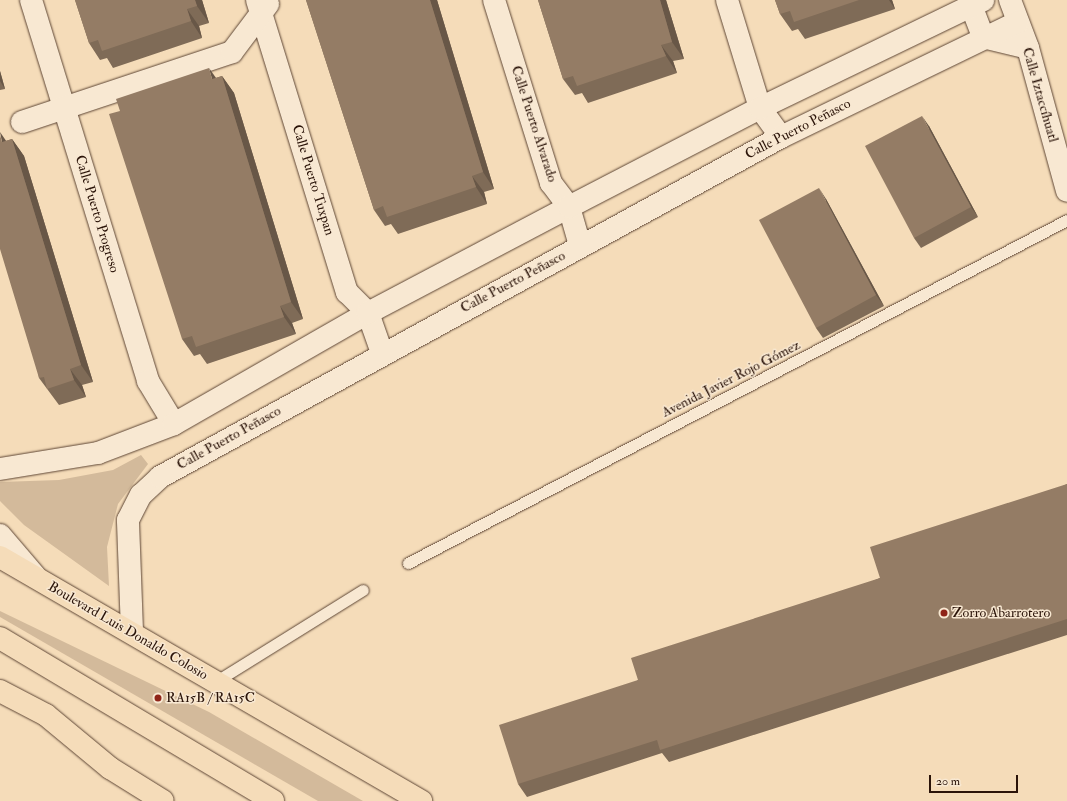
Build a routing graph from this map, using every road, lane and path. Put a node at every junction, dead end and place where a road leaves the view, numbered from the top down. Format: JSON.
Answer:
{"nodes":[{"id":1,"x":31,"y":0,"type":"edge"},
{"id":2,"x":494,"y":0,"type":"edge"},
{"id":3,"x":727,"y":0,"type":"edge"},
{"id":4,"x":1010,"y":0,"type":"edge"},
{"id":5,"x":974,"y":2,"type":"edge"},
{"id":6,"x":263,"y":4,"type":"edge"},
{"id":7,"x":1018,"y":22,"type":"junction"},
{"id":8,"x":983,"y":37,"type":"junction"},
{"id":9,"x":1028,"y":48,"type":"junction"},
{"id":10,"x":64,"y":107,"type":"junction"},
{"id":11,"x":760,"y":108,"type":"junction"},
{"id":12,"x":22,"y":122,"type":"dead end"},
{"id":13,"x":781,"y":137,"type":"junction"},
{"id":14,"x":1067,"y":191,"type":"edge"},
{"id":15,"x":569,"y":207,"type":"junction"},
{"id":16,"x":1067,"y":220,"type":"edge"},
{"id":17,"x":580,"y":245,"type":"junction"},
{"id":18,"x":368,"y":313,"type":"junction"},
{"id":19,"x":382,"y":353,"type":"junction"},
{"id":20,"x":174,"y":424,"type":"junction"},
{"id":21,"x":0,"y":469,"type":"edge"},
{"id":22,"x":0,"y":535,"type":"edge"},
{"id":23,"x":0,"y":557,"type":"edge"},
{"id":24,"x":408,"y":563,"type":"dead end"},
{"id":25,"x":35,"y":577,"type":"junction"},
{"id":26,"x":363,"y":590,"type":"dead end"},
{"id":27,"x":132,"y":631,"type":"junction"},
{"id":28,"x":4,"y":642,"type":"edge"},
{"id":29,"x":215,"y":682,"type":"junction"},
{"id":30,"x":0,"y":690,"type":"edge"},
{"id":31,"x":163,"y":801,"type":"edge"},
{"id":32,"x":273,"y":801,"type":"edge"},
{"id":33,"x":421,"y":801,"type":"edge"}],
"edges":[{"from":1,"to":10,"type":"street","name":"Calle Puerto Progreso"},
{"from":2,"to":15,"type":"street","name":"Calle Puerto Alvarado"},
{"from":3,"to":11,"type":"street"},
{"from":4,"to":7,"type":"street","name":"Calle Iztaccíhuatl"},
{"from":5,"to":8,"type":"street"},
{"from":5,"to":11,"type":"street"},
{"from":6,"to":10,"type":"street"},
{"from":6,"to":18,"type":"street","name":"Calle Puerto Tuxpan"},
{"from":7,"to":8,"type":"street","name":"Calle Puerto Peñasco"},
{"from":7,"to":9,"type":"street","name":"Calle Iztaccíhuatl"},
{"from":8,"to":9,"type":"street"},
{"from":8,"to":13,"type":"street","name":"Calle Puerto Peñasco"},
{"from":9,"to":14,"type":"street","name":"Calle Iztaccíhuatl"},
{"from":10,"to":12,"type":"street"},
{"from":10,"to":20,"type":"street","name":"Calle Puerto Progreso"},
{"from":11,"to":13,"type":"street"},
{"from":11,"to":15,"type":"street"},
{"from":13,"to":17,"type":"street","name":"Calle Puerto Peñasco"},
{"from":15,"to":17,"type":"street","name":"Calle Puerto Alvarado"},
{"from":15,"to":18,"type":"street"},
{"from":16,"to":24,"type":"lane","name":"Avenida Javier Rojo Gómez"},
{"from":17,"to":19,"type":"street","name":"Calle Puerto Peñasco"},
{"from":18,"to":19,"type":"street","name":"Calle Puerto Tuxpan"},
{"from":18,"to":20,"type":"street"},
{"from":19,"to":27,"type":"street","name":"Calle Puerto Peñasco"},
{"from":20,"to":21,"type":"street"},
{"from":22,"to":25,"type":"street"},
{"from":23,"to":25,"type":"main road","name":"Boulevard Luis Donaldo Colosio"},
{"from":25,"to":27,"type":"main road","name":"Boulevard Luis Donaldo Colosio"},
{"from":26,"to":29,"type":"lane"},
{"from":27,"to":29,"type":"main road","name":"Boulevard Luis Donaldo Colosio"},
{"from":28,"to":32,"type":"main road"},
{"from":29,"to":33,"type":"main road","name":"Boulevard Luis Donaldo Colosio"},
{"from":30,"to":31,"type":"main road"}]}
